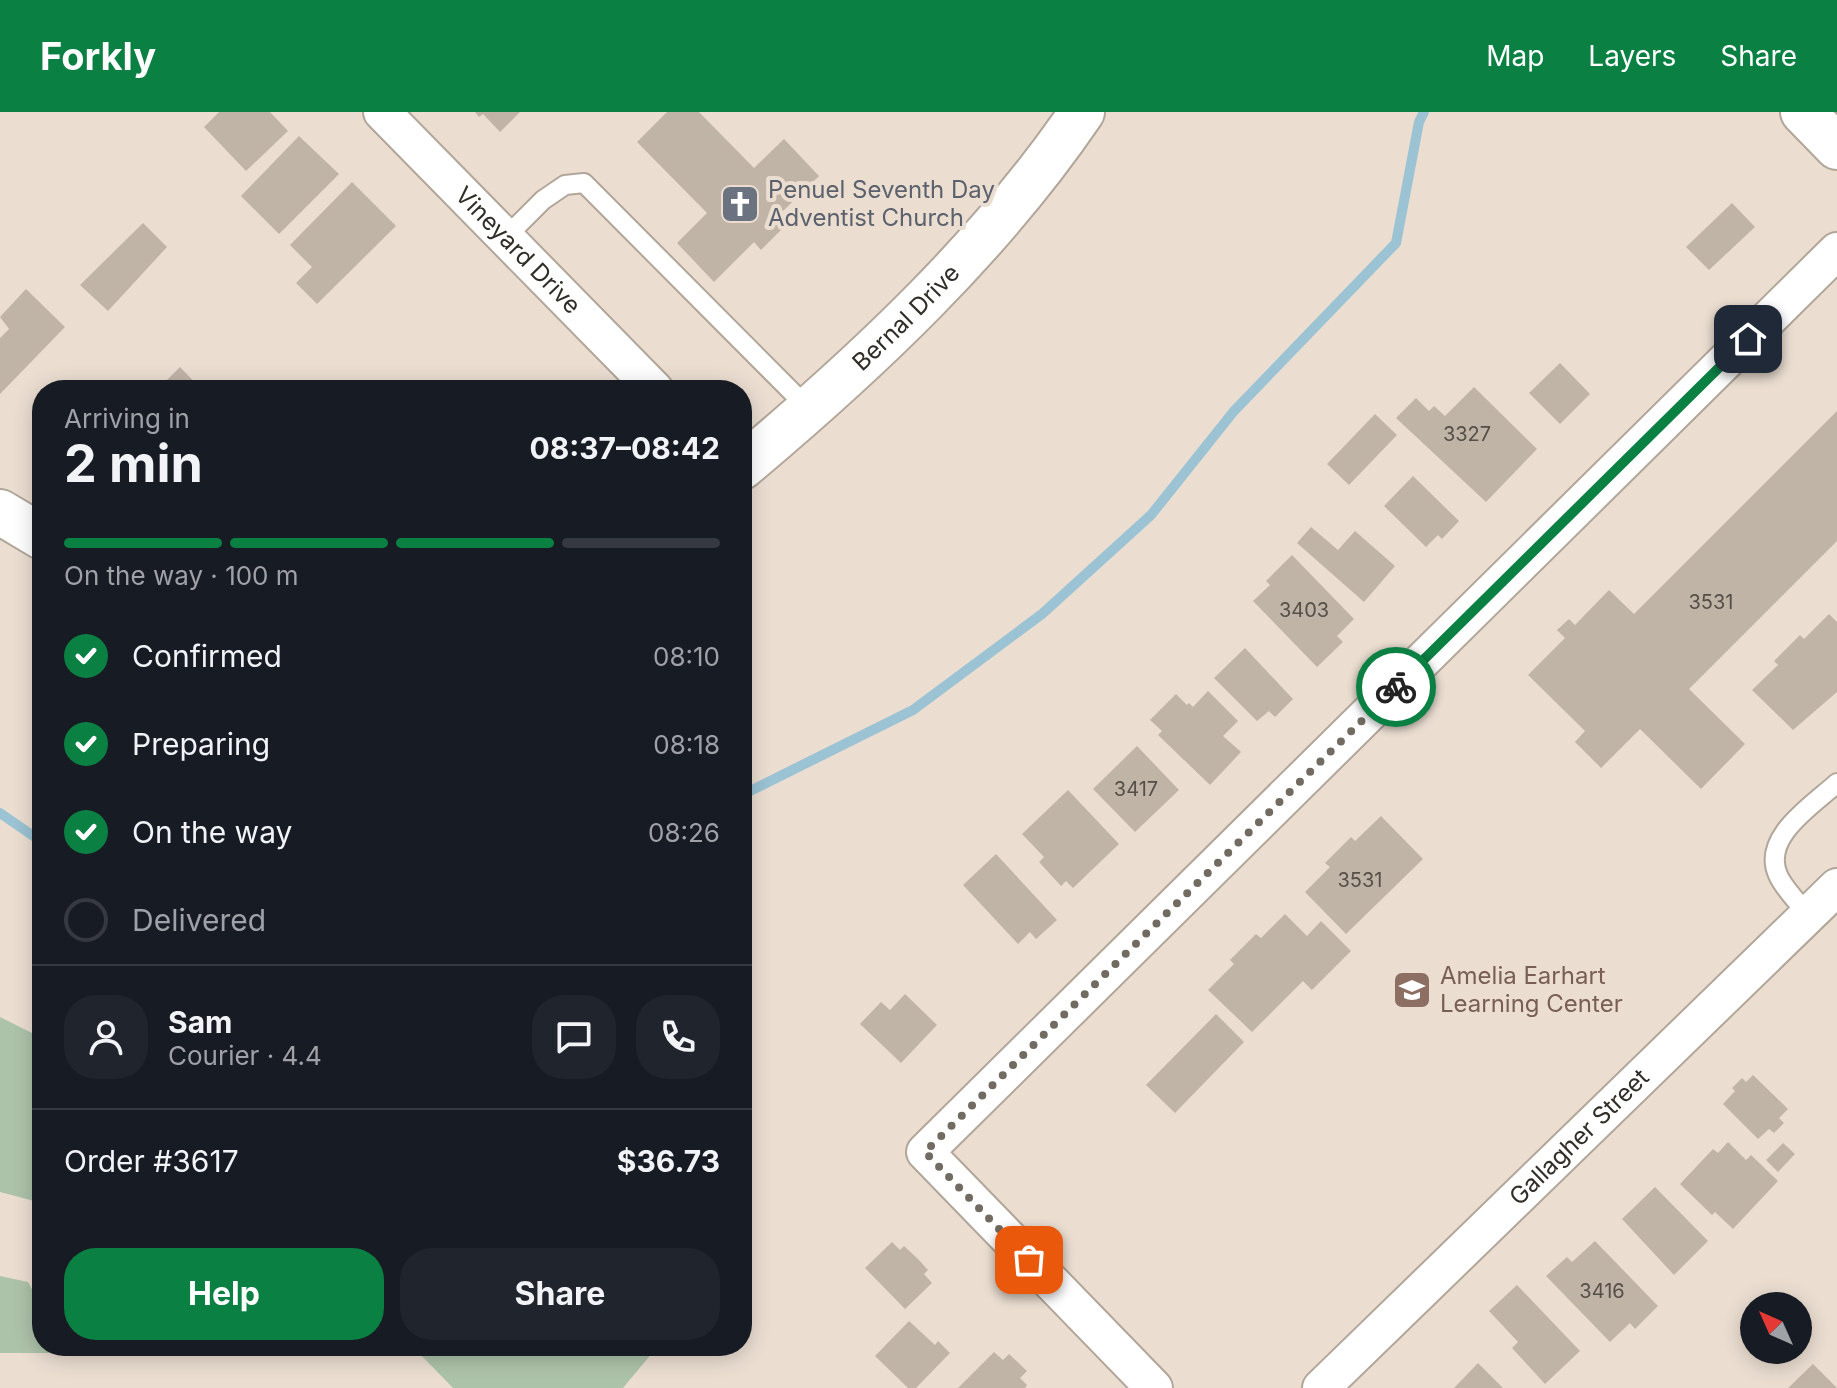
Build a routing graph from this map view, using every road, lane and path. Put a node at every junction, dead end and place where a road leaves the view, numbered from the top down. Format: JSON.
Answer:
{"nodes":[{"id":1,"x":382,"y":112,"type":"edge"},
{"id":2,"x":1082,"y":112,"type":"edge"},
{"id":3,"x":1803,"y":112,"type":"edge"},
{"id":4,"x":1837,"y":147,"type":"edge"},
{"id":5,"x":506,"y":237,"type":"junction"},
{"id":6,"x":1837,"y":251,"type":"edge"},
{"id":7,"x":645,"y":380,"type":"edge"},
{"id":8,"x":810,"y":410,"type":"junction"},
{"id":9,"x":752,"y":459,"type":"edge"},
{"id":10,"x":0,"y":512,"type":"edge"},
{"id":11,"x":32,"y":531,"type":"edge"},
{"id":12,"x":1837,"y":783,"type":"edge"},
{"id":13,"x":1837,"y":887,"type":"edge"},
{"id":14,"x":1808,"y":915,"type":"junction"},
{"id":15,"x":1154,"y":1388,"type":"edge"},
{"id":16,"x":1321,"y":1388,"type":"edge"}],
"edges":[{"from":1,"to":5,"type":"street","name":"Vineyard Drive"},
{"from":2,"to":8,"type":"street","name":"Bernal Drive"},
{"from":3,"to":4,"type":"street"},
{"from":5,"to":7,"type":"street","name":"Vineyard Drive"},
{"from":5,"to":8,"type":"lane"},
{"from":6,"to":15,"type":"street"},
{"from":8,"to":9,"type":"street","name":"Bernal Drive"},
{"from":10,"to":11,"type":"street"},
{"from":12,"to":14,"type":"lane"},
{"from":13,"to":14,"type":"street","name":"Gallagher Street"},
{"from":14,"to":16,"type":"street","name":"Gallagher Street"}]}
